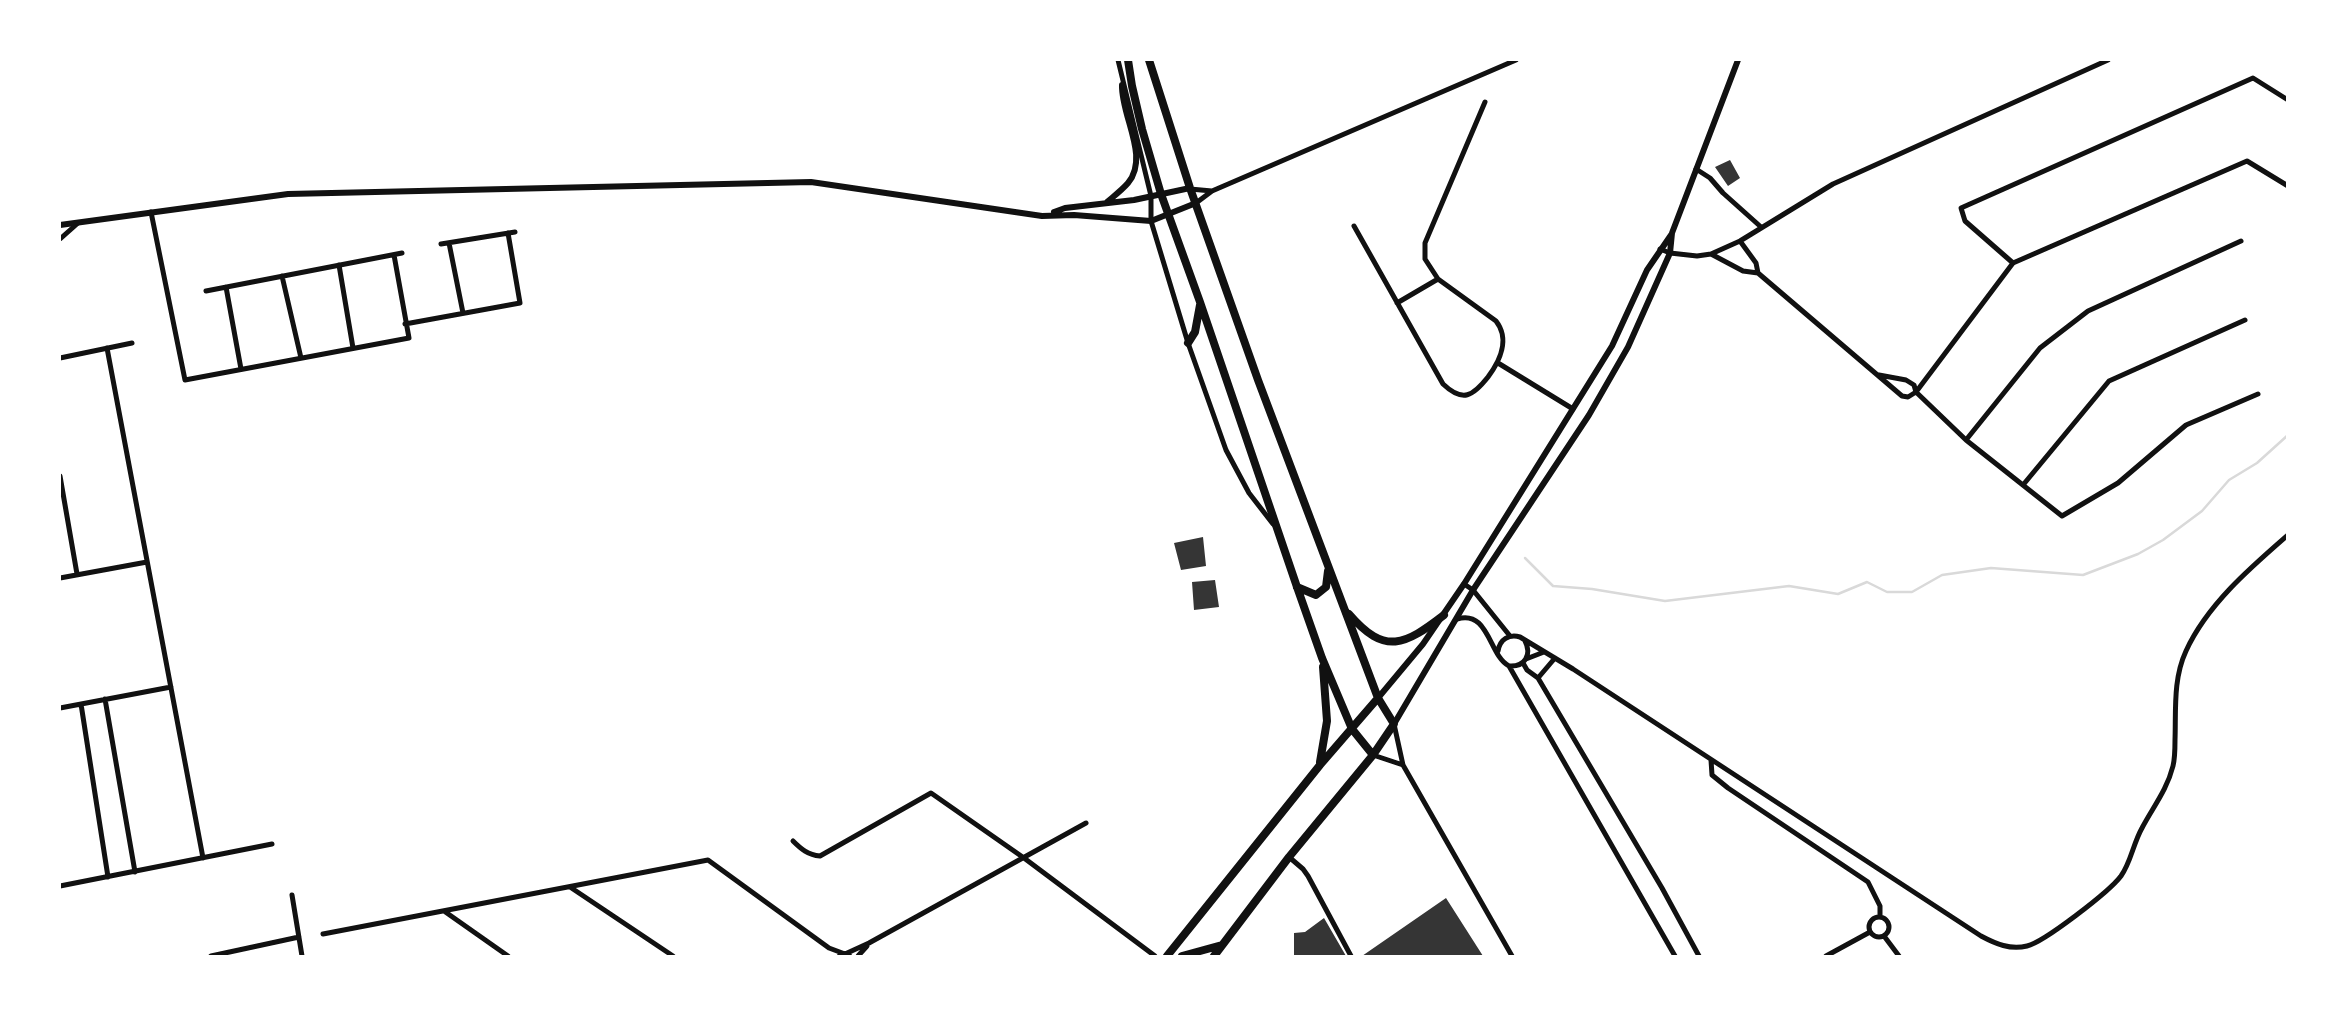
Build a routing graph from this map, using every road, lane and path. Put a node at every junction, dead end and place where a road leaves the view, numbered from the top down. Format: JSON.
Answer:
{"nodes":[{"id":1,"x":1118,"y":60,"type":"edge"},
{"id":2,"x":1128,"y":60,"type":"edge"},
{"id":3,"x":1149,"y":60,"type":"edge"},
{"id":4,"x":1516,"y":60,"type":"edge"},
{"id":5,"x":1738,"y":60,"type":"edge"},
{"id":6,"x":2108,"y":60,"type":"edge"},
{"id":7,"x":1122,"y":85,"type":"junction"},
{"id":8,"x":2287,"y":100,"type":"edge"},
{"id":9,"x":1485,"y":102,"type":"dead end"},
{"id":10,"x":1696,"y":170,"type":"junction"},
{"id":11,"x":2287,"y":186,"type":"edge"},
{"id":12,"x":1190,"y":188,"type":"junction"},
{"id":13,"x":1212,"y":191,"type":"junction"},
{"id":14,"x":1161,"y":194,"type":"junction"},
{"id":15,"x":1151,"y":196,"type":"junction"},
{"id":16,"x":1105,"y":203,"type":"junction"},
{"id":17,"x":1196,"y":203,"type":"junction"},
{"id":18,"x":151,"y":212,"type":"junction"},
{"id":19,"x":1042,"y":216,"type":"junction"},
{"id":20,"x":1168,"y":216,"type":"junction"},
{"id":21,"x":1151,"y":221,"type":"junction"},
{"id":22,"x":79,"y":222,"type":"junction"},
{"id":23,"x":60,"y":225,"type":"edge"},
{"id":24,"x":1354,"y":226,"type":"dead end"},
{"id":25,"x":1761,"y":227,"type":"junction"},
{"id":26,"x":1672,"y":233,"type":"junction"},
{"id":27,"x":60,"y":239,"type":"edge"},
{"id":28,"x":1741,"y":241,"type":"junction"},
{"id":29,"x":2241,"y":241,"type":"dead end"},
{"id":30,"x":449,"y":243,"type":"junction"},
{"id":31,"x":441,"y":244,"type":"dead end"},
{"id":32,"x":1660,"y":249,"type":"junction"},
{"id":33,"x":401,"y":253,"type":"dead end"},
{"id":34,"x":1670,"y":253,"type":"junction"},
{"id":35,"x":1711,"y":254,"type":"junction"},
{"id":36,"x":394,"y":255,"type":"junction"},
{"id":37,"x":2013,"y":263,"type":"junction"},
{"id":38,"x":338,"y":265,"type":"junction"},
{"id":39,"x":1758,"y":273,"type":"junction"},
{"id":40,"x":282,"y":276,"type":"junction"},
{"id":41,"x":1438,"y":279,"type":"junction"},
{"id":42,"x":226,"y":287,"type":"junction"},
{"id":43,"x":206,"y":291,"type":"dead end"},
{"id":44,"x":1200,"y":302,"type":"junction"},
{"id":45,"x":1397,"y":303,"type":"junction"},
{"id":46,"x":463,"y":313,"type":"junction"},
{"id":47,"x":2245,"y":320,"type":"dead end"},
{"id":48,"x":405,"y":324,"type":"junction"},
{"id":49,"x":132,"y":343,"type":"dead end"},
{"id":50,"x":1188,"y":343,"type":"junction"},
{"id":51,"x":107,"y":348,"type":"junction"},
{"id":52,"x":353,"y":348,"type":"junction"},
{"id":53,"x":60,"y":358,"type":"edge"},
{"id":54,"x":301,"y":358,"type":"junction"},
{"id":55,"x":1498,"y":363,"type":"junction"},
{"id":56,"x":241,"y":369,"type":"junction"},
{"id":57,"x":1876,"y":374,"type":"junction"},
{"id":58,"x":1916,"y":392,"type":"junction"},
{"id":59,"x":2258,"y":394,"type":"dead end"},
{"id":60,"x":1573,"y":409,"type":"junction"},
{"id":61,"x":1966,"y":440,"type":"junction"},
{"id":62,"x":60,"y":476,"type":"edge"},
{"id":63,"x":2023,"y":485,"type":"junction"},
{"id":64,"x":1275,"y":526,"type":"junction"},
{"id":65,"x":2287,"y":535,"type":"edge"},
{"id":66,"x":147,"y":562,"type":"junction"},
{"id":67,"x":1328,"y":566,"type":"junction"},
{"id":68,"x":77,"y":574,"type":"junction"},
{"id":69,"x":60,"y":578,"type":"edge"},
{"id":70,"x":1464,"y":584,"type":"junction"},
{"id":71,"x":1297,"y":587,"type":"junction"},
{"id":72,"x":1473,"y":590,"type":"junction"},
{"id":73,"x":1343,"y":608,"type":"junction"},
{"id":74,"x":1444,"y":615,"type":"junction"},
{"id":75,"x":1456,"y":619,"type":"junction"},
{"id":76,"x":1510,"y":636,"type":"junction"},
{"id":77,"x":1524,"y":640,"type":"junction"},
{"id":78,"x":1498,"y":651,"type":"junction"},
{"id":79,"x":1544,"y":652,"type":"junction"},
{"id":80,"x":1322,"y":658,"type":"junction"},
{"id":81,"x":1555,"y":658,"type":"junction"},
{"id":82,"x":1525,"y":661,"type":"junction"},
{"id":83,"x":1509,"y":666,"type":"junction"},
{"id":84,"x":1538,"y":678,"type":"junction"},
{"id":85,"x":171,"y":687,"type":"junction"},
{"id":86,"x":1378,"y":698,"type":"junction"},
{"id":87,"x":105,"y":699,"type":"junction"},
{"id":88,"x":81,"y":704,"type":"junction"},
{"id":89,"x":60,"y":708,"type":"edge"},
{"id":90,"x":1394,"y":724,"type":"junction"},
{"id":91,"x":1352,"y":729,"type":"junction"},
{"id":92,"x":1373,"y":755,"type":"junction"},
{"id":93,"x":1711,"y":760,"type":"junction"},
{"id":94,"x":1320,"y":765,"type":"junction"},
{"id":95,"x":1403,"y":765,"type":"junction"},
{"id":96,"x":1086,"y":823,"type":"dead end"},
{"id":97,"x":793,"y":841,"type":"dead end"},
{"id":98,"x":272,"y":844,"type":"dead end"},
{"id":99,"x":1289,"y":857,"type":"junction"},
{"id":100,"x":203,"y":858,"type":"junction"},
{"id":101,"x":1024,"y":858,"type":"junction"},
{"id":102,"x":135,"y":872,"type":"junction"},
{"id":103,"x":108,"y":877,"type":"junction"},
{"id":104,"x":60,"y":886,"type":"edge"},
{"id":105,"x":570,"y":887,"type":"junction"},
{"id":106,"x":292,"y":895,"type":"dead end"},
{"id":107,"x":444,"y":911,"type":"junction"},
{"id":108,"x":1880,"y":917,"type":"junction"},
{"id":109,"x":1870,"y":932,"type":"junction"},
{"id":110,"x":323,"y":934,"type":"dead end"},
{"id":111,"x":1884,"y":936,"type":"junction"},
{"id":112,"x":299,"y":937,"type":"junction"},
{"id":113,"x":869,"y":943,"type":"junction"},
{"id":114,"x":1222,"y":945,"type":"junction"},
{"id":115,"x":829,"y":948,"type":"junction"},
{"id":116,"x":845,"y":956,"type":"edge"},
{"id":117,"x":211,"y":957,"type":"edge"},
{"id":118,"x":302,"y":957,"type":"edge"},
{"id":119,"x":508,"y":957,"type":"edge"},
{"id":120,"x":673,"y":957,"type":"edge"},
{"id":121,"x":834,"y":957,"type":"edge"},
{"id":122,"x":859,"y":957,"type":"edge"},
{"id":123,"x":1155,"y":957,"type":"edge"},
{"id":124,"x":1167,"y":957,"type":"edge"},
{"id":125,"x":1182,"y":957,"type":"edge"},
{"id":126,"x":1214,"y":957,"type":"edge"},
{"id":127,"x":1351,"y":957,"type":"edge"},
{"id":128,"x":1512,"y":957,"type":"edge"},
{"id":129,"x":1675,"y":957,"type":"edge"},
{"id":130,"x":1699,"y":957,"type":"edge"},
{"id":131,"x":1826,"y":957,"type":"edge"},
{"id":132,"x":1899,"y":957,"type":"edge"}],
"edges":[{"from":1,"to":7,"type":"street"},
{"from":2,"to":14,"type":"main road"},
{"from":3,"to":12,"type":"main road"},
{"from":4,"to":13,"type":"street"},
{"from":5,"to":10,"type":"street"},
{"from":6,"to":25,"type":"street"},
{"from":7,"to":15,"type":"street"},
{"from":7,"to":16,"type":"street"},
{"from":8,"to":37,"type":"street"},
{"from":9,"to":41,"type":"street"},
{"from":10,"to":25,"type":"street"},
{"from":10,"to":26,"type":"street"},
{"from":11,"to":37,"type":"street"},
{"from":12,"to":13,"type":"street"},
{"from":12,"to":14,"type":"street"},
{"from":12,"to":17,"type":"main road"},
{"from":13,"to":17,"type":"street"},
{"from":14,"to":15,"type":"street"},
{"from":14,"to":20,"type":"main road"},
{"from":15,"to":16,"type":"street"},
{"from":15,"to":21,"type":"street"},
{"from":16,"to":19,"type":"street"},
{"from":17,"to":20,"type":"street"},
{"from":17,"to":67,"type":"main road"},
{"from":18,"to":19,"type":"street"},
{"from":18,"to":22,"type":"street"},
{"from":18,"to":56,"type":"street"},
{"from":19,"to":21,"type":"street"},
{"from":20,"to":21,"type":"street"},
{"from":20,"to":44,"type":"main road"},
{"from":21,"to":50,"type":"street"},
{"from":22,"to":23,"type":"street"},
{"from":22,"to":27,"type":"street"},
{"from":24,"to":45,"type":"street"},
{"from":25,"to":28,"type":"street"},
{"from":26,"to":32,"type":"street"},
{"from":26,"to":34,"type":"street"},
{"from":28,"to":35,"type":"street"},
{"from":28,"to":39,"type":"street"},
{"from":29,"to":61,"type":"street"},
{"from":30,"to":31,"type":"street"},
{"from":30,"to":46,"type":"street"},
{"from":30,"to":46,"type":"street"},
{"from":32,"to":34,"type":"street"},
{"from":32,"to":60,"type":"street"},
{"from":33,"to":36,"type":"street"},
{"from":34,"to":35,"type":"street"},
{"from":34,"to":72,"type":"street"},
{"from":35,"to":39,"type":"street"},
{"from":36,"to":38,"type":"street"},
{"from":36,"to":48,"type":"street"},
{"from":37,"to":58,"type":"street"},
{"from":38,"to":40,"type":"street"},
{"from":38,"to":52,"type":"street"},
{"from":39,"to":57,"type":"street"},
{"from":40,"to":42,"type":"street"},
{"from":40,"to":54,"type":"street"},
{"from":41,"to":45,"type":"street"},
{"from":41,"to":55,"type":"street"},
{"from":42,"to":43,"type":"street"},
{"from":42,"to":56,"type":"street"},
{"from":44,"to":50,"type":"main road"},
{"from":44,"to":64,"type":"main road"},
{"from":45,"to":55,"type":"street"},
{"from":46,"to":48,"type":"street"},
{"from":47,"to":63,"type":"street"},
{"from":48,"to":52,"type":"street"},
{"from":49,"to":51,"type":"street"},
{"from":50,"to":64,"type":"street"},
{"from":51,"to":53,"type":"street"},
{"from":51,"to":66,"type":"street"},
{"from":52,"to":54,"type":"street"},
{"from":54,"to":56,"type":"street"},
{"from":55,"to":60,"type":"street"},
{"from":57,"to":58,"type":"street"},
{"from":57,"to":58,"type":"street"},
{"from":58,"to":61,"type":"street"},
{"from":59,"to":63,"type":"street"},
{"from":60,"to":70,"type":"street"},
{"from":61,"to":63,"type":"street"},
{"from":62,"to":68,"type":"street"},
{"from":64,"to":71,"type":"main road"},
{"from":65,"to":93,"type":"street"},
{"from":66,"to":68,"type":"street"},
{"from":66,"to":85,"type":"street"},
{"from":67,"to":71,"type":"main road"},
{"from":67,"to":73,"type":"main road"},
{"from":68,"to":69,"type":"street"},
{"from":70,"to":72,"type":"street"},
{"from":70,"to":74,"type":"street"},
{"from":71,"to":80,"type":"main road"},
{"from":72,"to":75,"type":"street"},
{"from":72,"to":76,"type":"street"},
{"from":73,"to":74,"type":"main road"},
{"from":73,"to":86,"type":"main road"},
{"from":74,"to":86,"type":"street"},
{"from":75,"to":78,"type":"street"},
{"from":75,"to":90,"type":"street"},
{"from":76,"to":77,"type":"street"},
{"from":76,"to":78,"type":"street"},
{"from":77,"to":79,"type":"street"},
{"from":77,"to":82,"type":"street"},
{"from":78,"to":83,"type":"street"},
{"from":79,"to":81,"type":"street"},
{"from":79,"to":82,"type":"street"},
{"from":80,"to":91,"type":"main road"},
{"from":80,"to":94,"type":"main road"},
{"from":81,"to":84,"type":"street"},
{"from":81,"to":93,"type":"street"},
{"from":82,"to":83,"type":"street"},
{"from":82,"to":84,"type":"street"},
{"from":83,"to":129,"type":"street"},
{"from":84,"to":130,"type":"street"},
{"from":85,"to":87,"type":"street"},
{"from":85,"to":100,"type":"street"},
{"from":86,"to":90,"type":"main road"},
{"from":86,"to":91,"type":"main road"},
{"from":87,"to":88,"type":"street"},
{"from":87,"to":102,"type":"street"},
{"from":88,"to":89,"type":"street"},
{"from":88,"to":103,"type":"street"},
{"from":90,"to":92,"type":"main road"},
{"from":90,"to":95,"type":"street"},
{"from":91,"to":92,"type":"main road"},
{"from":91,"to":94,"type":"main road"},
{"from":92,"to":95,"type":"street"},
{"from":92,"to":99,"type":"main road"},
{"from":93,"to":108,"type":"street"},
{"from":94,"to":124,"type":"main road"},
{"from":95,"to":128,"type":"street"},
{"from":96,"to":101,"type":"street"},
{"from":97,"to":101,"type":"street"},
{"from":98,"to":100,"type":"street"},
{"from":99,"to":114,"type":"main road"},
{"from":99,"to":127,"type":"street"},
{"from":100,"to":102,"type":"street"},
{"from":101,"to":113,"type":"street"},
{"from":101,"to":123,"type":"street"},
{"from":102,"to":103,"type":"street"},
{"from":103,"to":104,"type":"street"},
{"from":105,"to":107,"type":"street"},
{"from":105,"to":115,"type":"street"},
{"from":105,"to":120,"type":"street"},
{"from":106,"to":112,"type":"street"},
{"from":107,"to":110,"type":"street"},
{"from":107,"to":119,"type":"street"},
{"from":108,"to":109,"type":"street"},
{"from":108,"to":111,"type":"street"},
{"from":109,"to":111,"type":"street"},
{"from":109,"to":131,"type":"street"},
{"from":111,"to":132,"type":"street"},
{"from":112,"to":117,"type":"street"},
{"from":112,"to":118,"type":"street"},
{"from":113,"to":116,"type":"street"},
{"from":113,"to":122,"type":"street"},
{"from":114,"to":125,"type":"main road"},
{"from":114,"to":126,"type":"main road"},
{"from":115,"to":116,"type":"street"},
{"from":115,"to":121,"type":"street"}]}
